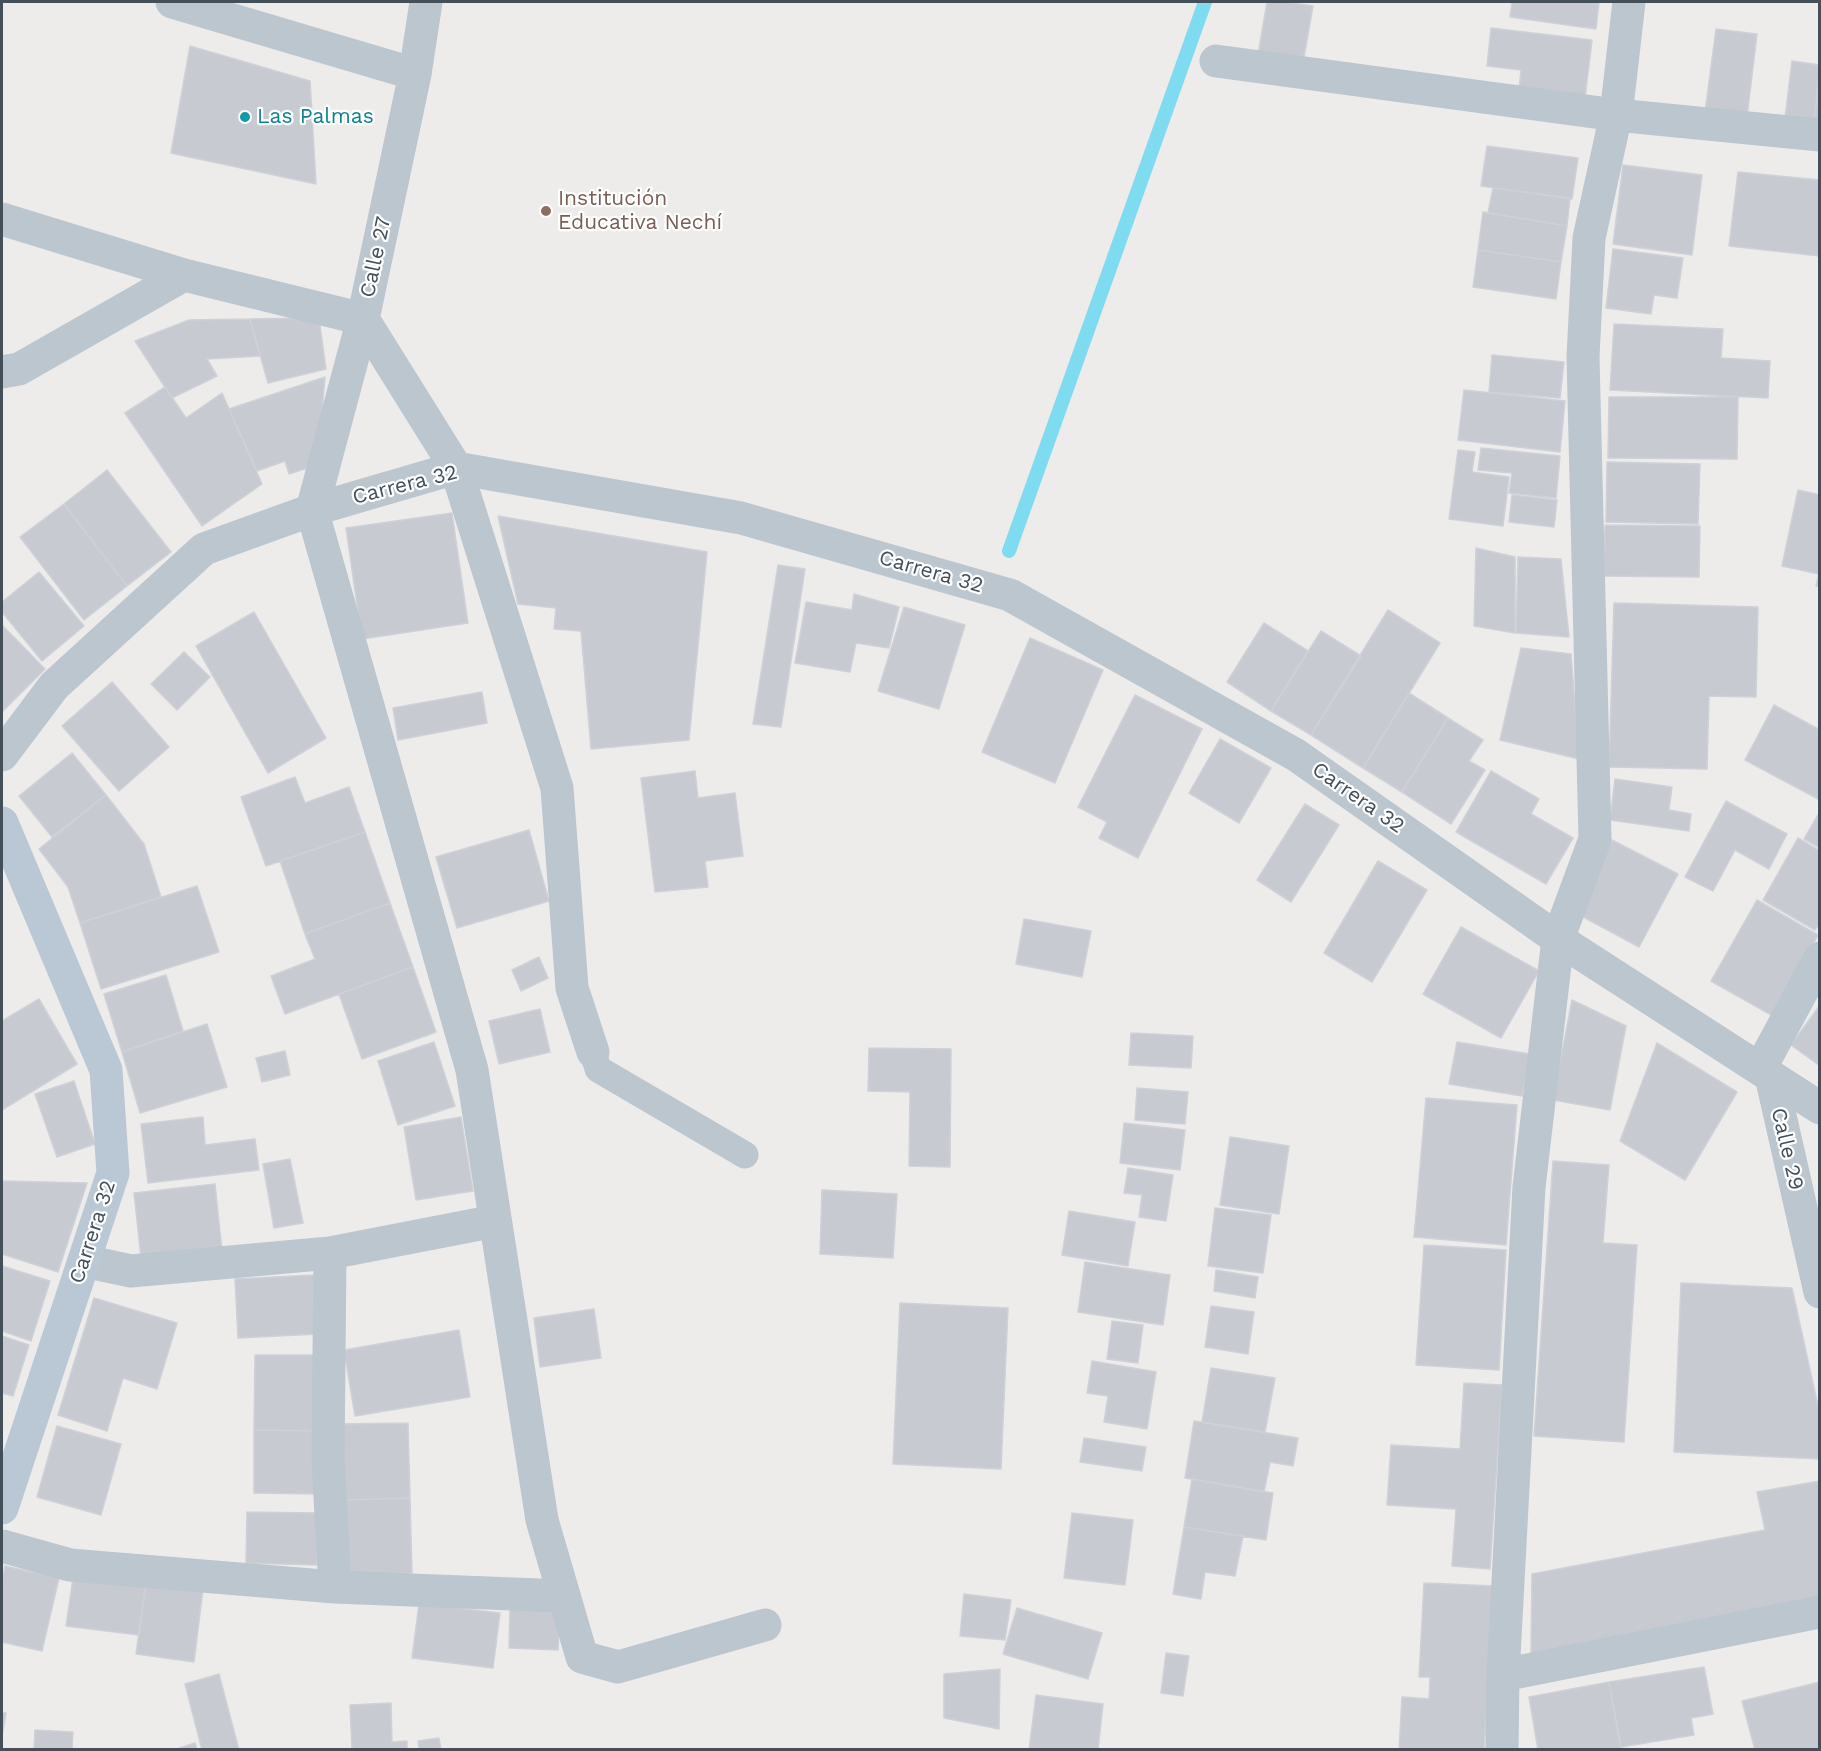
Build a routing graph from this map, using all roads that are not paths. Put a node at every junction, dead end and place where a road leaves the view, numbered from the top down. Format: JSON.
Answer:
{"nodes":[{"id":1,"x":172,"y":2,"type":"edge"},
{"id":2,"x":426,"y":2,"type":"edge"},
{"id":3,"x":1629,"y":2,"type":"edge"},
{"id":4,"x":1216,"y":62,"type":"dead end"},
{"id":5,"x":415,"y":74,"type":"junction"},
{"id":6,"x":1616,"y":115,"type":"junction"},
{"id":7,"x":1820,"y":135,"type":"edge"},
{"id":8,"x":2,"y":219,"type":"edge"},
{"id":9,"x":184,"y":275,"type":"junction"},
{"id":10,"x":363,"y":319,"type":"junction"},
{"id":11,"x":2,"y":372,"type":"edge"},
{"id":12,"x":456,"y":468,"type":"junction"},
{"id":13,"x":312,"y":510,"type":"junction"},
{"id":14,"x":2,"y":755,"type":"edge"},
{"id":15,"x":2,"y":823,"type":"edge"},
{"id":16,"x":1558,"y":939,"type":"junction"},
{"id":17,"x":1820,"y":958,"type":"edge"},
{"id":18,"x":593,"y":1052,"type":"joint"},
{"id":19,"x":1765,"y":1073,"type":"junction"},
{"id":20,"x":1820,"y":1108,"type":"edge"},
{"id":21,"x":745,"y":1155,"type":"dead end"},
{"id":22,"x":495,"y":1221,"type":"junction"},
{"id":23,"x":330,"y":1253,"type":"junction"},
{"id":24,"x":84,"y":1261,"type":"junction"},
{"id":25,"x":1820,"y":1293,"type":"edge"},
{"id":26,"x":2,"y":1508,"type":"edge"},
{"id":27,"x":2,"y":1546,"type":"edge"},
{"id":28,"x":335,"y":1587,"type":"junction"},
{"id":29,"x":564,"y":1596,"type":"junction"},
{"id":30,"x":1820,"y":1612,"type":"edge"},
{"id":31,"x":765,"y":1625,"type":"dead end"},
{"id":32,"x":1503,"y":1675,"type":"junction"},
{"id":33,"x":1502,"y":1749,"type":"edge"}],
"edges":[{"from":1,"to":5,"type":"street"},
{"from":2,"to":5,"type":"street","name":"Calle 27"},
{"from":3,"to":6,"type":"street"},
{"from":4,"to":6,"type":"street"},
{"from":5,"to":10,"type":"street","name":"Calle 27"},
{"from":6,"to":7,"type":"street"},
{"from":6,"to":16,"type":"street"},
{"from":8,"to":9,"type":"street"},
{"from":9,"to":10,"type":"street"},
{"from":9,"to":11,"type":"street"},
{"from":10,"to":12,"type":"street"},
{"from":10,"to":13,"type":"street","name":"Calle 27"},
{"from":12,"to":13,"type":"street","name":"Carrera 32"},
{"from":12,"to":16,"type":"street","name":"Carrera 32"},
{"from":12,"to":18,"type":"street"},
{"from":13,"to":14,"type":"street","name":"Carrera 32"},
{"from":13,"to":22,"type":"street"},
{"from":15,"to":24,"type":"main road","name":"Carrera 32"},
{"from":16,"to":19,"type":"street","name":"Carrera 32"},
{"from":16,"to":32,"type":"street"},
{"from":17,"to":19,"type":"street"},
{"from":18,"to":21,"type":"lane"},
{"from":19,"to":20,"type":"street","name":"Carrera 32"},
{"from":19,"to":25,"type":"street","name":"Calle 29"},
{"from":22,"to":23,"type":"street"},
{"from":22,"to":29,"type":"street"},
{"from":23,"to":24,"type":"street"},
{"from":23,"to":28,"type":"street"},
{"from":24,"to":26,"type":"main road","name":"Carrera 32"},
{"from":27,"to":28,"type":"street"},
{"from":28,"to":29,"type":"street"},
{"from":29,"to":31,"type":"street"},
{"from":30,"to":32,"type":"street"},
{"from":32,"to":33,"type":"street"}]}
